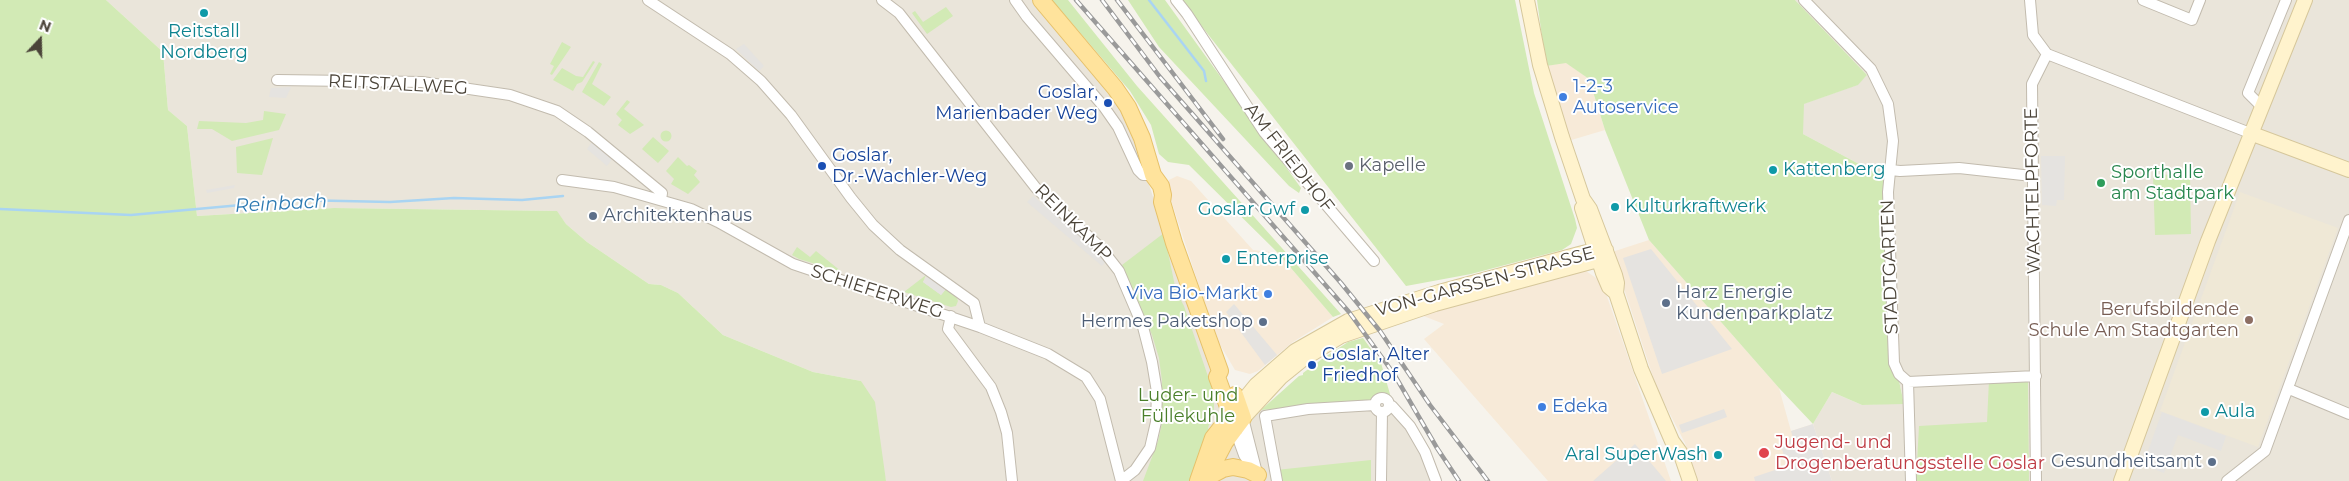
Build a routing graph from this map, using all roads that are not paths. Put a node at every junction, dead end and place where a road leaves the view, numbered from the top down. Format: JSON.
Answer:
{"nodes":[{"id":1,"x":648,"y":0,"type":"edge"},
{"id":2,"x":882,"y":0,"type":"edge"},
{"id":3,"x":1016,"y":0,"type":"edge"},
{"id":4,"x":1041,"y":0,"type":"edge"},
{"id":5,"x":1176,"y":0,"type":"edge"},
{"id":6,"x":1527,"y":0,"type":"edge"},
{"id":7,"x":1804,"y":0,"type":"edge"},
{"id":8,"x":2030,"y":0,"type":"edge"},
{"id":9,"x":2143,"y":0,"type":"edge"},
{"id":10,"x":2200,"y":0,"type":"edge"},
{"id":11,"x":2286,"y":0,"type":"edge"},
{"id":12,"x":2305,"y":0,"type":"edge"},
{"id":13,"x":2047,"y":54,"type":"junction"},
{"id":14,"x":276,"y":80,"type":"dead end"},
{"id":15,"x":2261,"y":106,"type":"junction"},
{"id":16,"x":2250,"y":133,"type":"junction"},
{"id":17,"x":1891,"y":170,"type":"junction"},
{"id":18,"x":2349,"y":170,"type":"edge"},
{"id":19,"x":1153,"y":175,"type":"junction"},
{"id":20,"x":2032,"y":176,"type":"junction"},
{"id":21,"x":562,"y":180,"type":"dead end"},
{"id":22,"x":662,"y":200,"type":"junction"},
{"id":23,"x":2349,"y":220,"type":"edge"},
{"id":24,"x":1600,"y":253,"type":"junction"},
{"id":25,"x":1374,"y":261,"type":"dead end"},
{"id":26,"x":951,"y":316,"type":"junction"},
{"id":27,"x":980,"y":327,"type":"junction"},
{"id":28,"x":2036,"y":376,"type":"junction"},
{"id":29,"x":1908,"y":382,"type":"junction"},
{"id":30,"x":2289,"y":389,"type":"junction"},
{"id":31,"x":1382,"y":407,"type":"junction"},
{"id":32,"x":2349,"y":414,"type":"edge"},
{"id":33,"x":1237,"y":416,"type":"junction"},
{"id":34,"x":1672,"y":442,"type":"junction"},
{"id":35,"x":1259,"y":478,"type":"edge"},
{"id":36,"x":1203,"y":480,"type":"edge"},
{"id":37,"x":1012,"y":481,"type":"edge"},
{"id":38,"x":1121,"y":481,"type":"edge"},
{"id":39,"x":1277,"y":481,"type":"edge"},
{"id":40,"x":1381,"y":481,"type":"edge"},
{"id":41,"x":1436,"y":481,"type":"edge"},
{"id":42,"x":1682,"y":481,"type":"edge"},
{"id":43,"x":1690,"y":481,"type":"edge"},
{"id":44,"x":1911,"y":481,"type":"edge"},
{"id":45,"x":2036,"y":481,"type":"edge"},
{"id":46,"x":2121,"y":481,"type":"edge"},
{"id":47,"x":2227,"y":481,"type":"edge"}],
"edges":[{"from":1,"to":27,"type":"street"},
{"from":2,"to":38,"type":"street","name":"REINKAMP"},
{"from":3,"to":19,"type":"street"},
{"from":4,"to":19,"type":"main road"},
{"from":5,"to":25,"type":"street","name":"AM FRIEDHOF"},
{"from":6,"to":24,"type":"street"},
{"from":7,"to":17,"type":"street","name":"STADTGARTEN"},
{"from":8,"to":13,"type":"street"},
{"from":9,"to":10,"type":"street"},
{"from":11,"to":15,"type":"street"},
{"from":12,"to":15,"type":"street"},
{"from":13,"to":16,"type":"street"},
{"from":13,"to":20,"type":"street","name":"WACHTELPFORTE"},
{"from":14,"to":22,"type":"street","name":"REITSTALLWEG"},
{"from":15,"to":16,"type":"street"},
{"from":16,"to":18,"type":"street"},
{"from":16,"to":46,"type":"street"},
{"from":17,"to":20,"type":"street"},
{"from":17,"to":29,"type":"street","name":"STADTGARTEN"},
{"from":19,"to":33,"type":"main road"},
{"from":20,"to":28,"type":"street","name":"WACHTELPFORTE"},
{"from":21,"to":22,"type":"street","name":"SCHIEFERWEG"},
{"from":22,"to":26,"type":"street","name":"SCHIEFERWEG"},
{"from":23,"to":30,"type":"street"},
{"from":24,"to":33,"type":"street","name":"VON-GARSSEN-STRASSE"},
{"from":24,"to":34,"type":"street"},
{"from":26,"to":27,"type":"street","name":"SCHIEFERWEG"},
{"from":26,"to":37,"type":"street"},
{"from":27,"to":38,"type":"street","name":"SCHIEFERWEG"},
{"from":28,"to":29,"type":"street"},
{"from":28,"to":45,"type":"street","name":"WACHTELPFORTE"},
{"from":29,"to":44,"type":"street"},
{"from":30,"to":32,"type":"street"},
{"from":30,"to":47,"type":"street"},
{"from":31,"to":39,"type":"street"},
{"from":31,"to":40,"type":"street"},
{"from":31,"to":41,"type":"street"},
{"from":33,"to":35,"type":"street"},
{"from":33,"to":36,"type":"main road","name":"VON-GARSSEN-STRASSE"},
{"from":34,"to":42,"type":"street"},
{"from":34,"to":43,"type":"street"},
{"from":35,"to":36,"type":"main road"}]}
